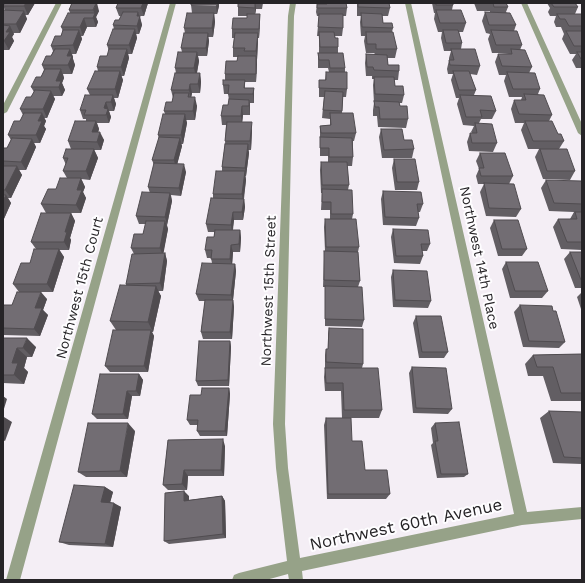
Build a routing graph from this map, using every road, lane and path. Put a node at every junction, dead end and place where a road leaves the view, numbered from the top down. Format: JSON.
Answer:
{"nodes":[{"id":1,"x":59,"y":3,"type":"edge"},
{"id":2,"x":173,"y":3,"type":"edge"},
{"id":3,"x":293,"y":3,"type":"edge"},
{"id":4,"x":408,"y":3,"type":"edge"},
{"id":5,"x":524,"y":3,"type":"edge"},
{"id":6,"x":3,"y":112,"type":"edge"},
{"id":7,"x":582,"y":133,"type":"edge"},
{"id":8,"x":582,"y":513,"type":"edge"},
{"id":9,"x":522,"y":519,"type":"junction"},
{"id":10,"x":295,"y":566,"type":"junction"},
{"id":11,"x":13,"y":580,"type":"edge"},
{"id":12,"x":239,"y":580,"type":"edge"},
{"id":13,"x":296,"y":580,"type":"edge"}],
"edges":[{"from":1,"to":6,"type":"street"},
{"from":2,"to":11,"type":"street","name":"Northwest 15th Court"},
{"from":3,"to":10,"type":"street","name":"Northwest 15th Street"},
{"from":4,"to":9,"type":"street","name":"Northwest 14th Place"},
{"from":5,"to":7,"type":"street"},
{"from":8,"to":9,"type":"street","name":"Northwest 60th Avenue"},
{"from":9,"to":10,"type":"street","name":"Northwest 60th Avenue"},
{"from":10,"to":12,"type":"street","name":"Northwest 60th Avenue"},
{"from":10,"to":13,"type":"street","name":"Northwest 15th Street"}]}
